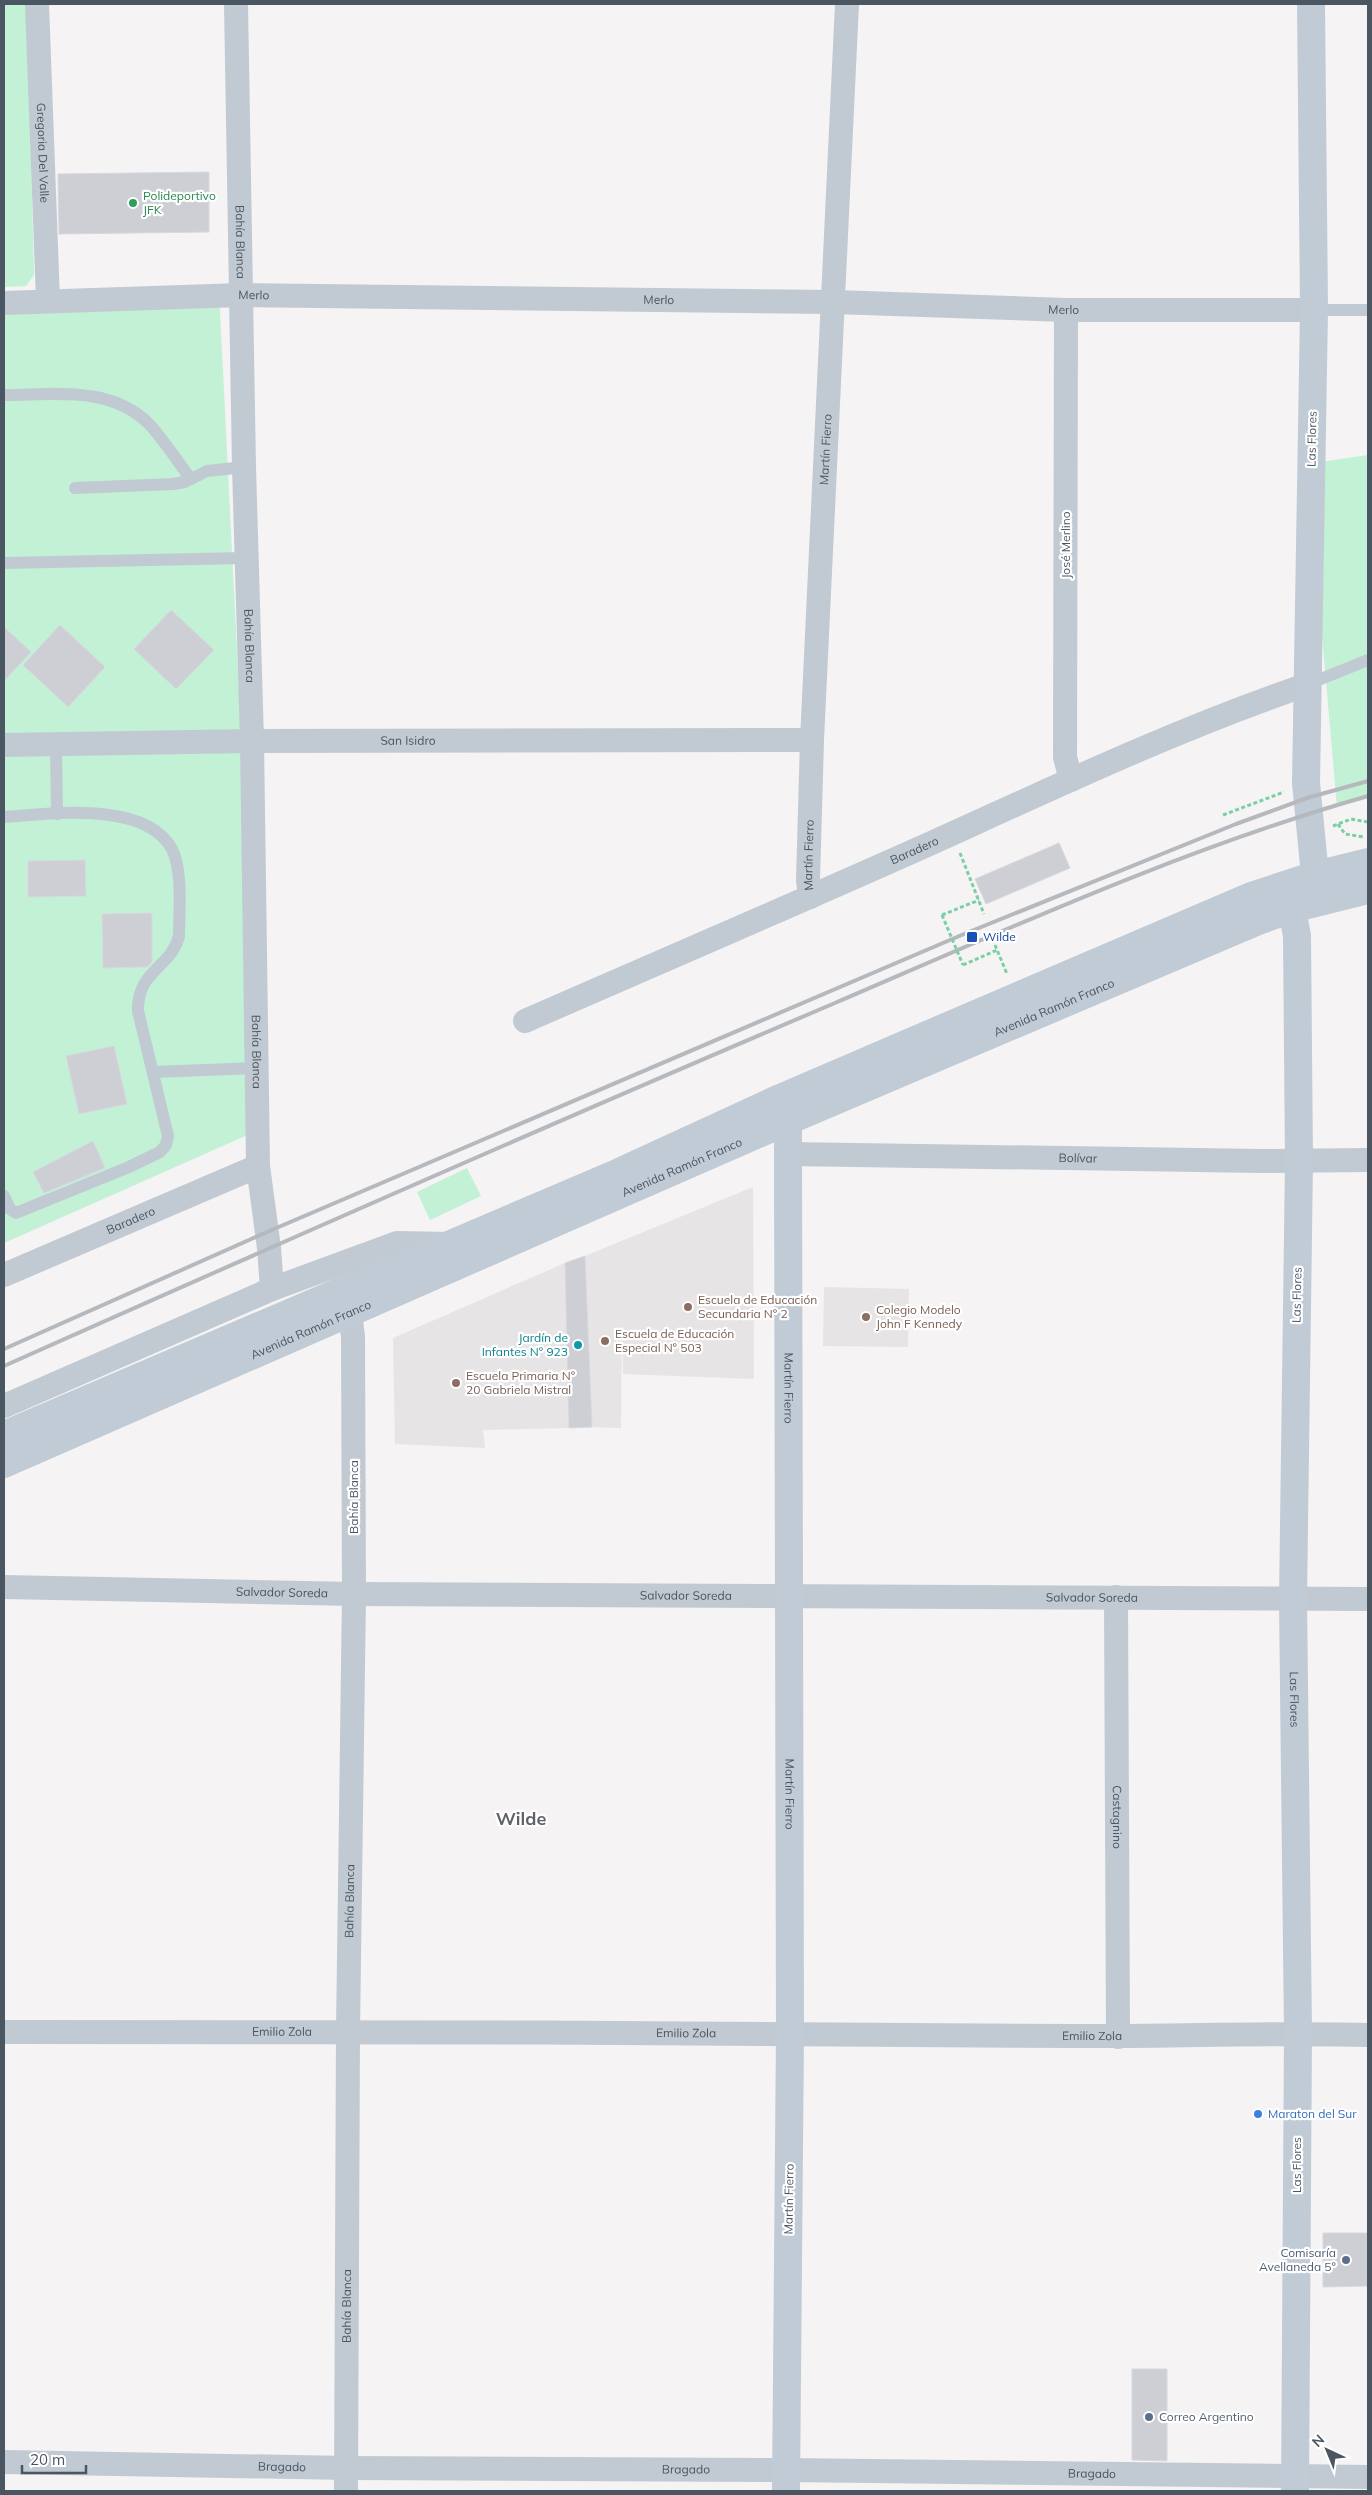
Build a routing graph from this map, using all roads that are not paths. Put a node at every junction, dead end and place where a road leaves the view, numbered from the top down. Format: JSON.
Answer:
{"nodes":[{"id":1,"x":37,"y":4,"type":"edge"},
{"id":2,"x":236,"y":4,"type":"edge"},
{"id":3,"x":847,"y":4,"type":"edge"},
{"id":4,"x":1311,"y":4,"type":"edge"},
{"id":5,"x":241,"y":295,"type":"junction"},
{"id":6,"x":48,"y":301,"type":"junction"},
{"id":7,"x":835,"y":302,"type":"junction"},
{"id":8,"x":4,"y":303,"type":"edge"},
{"id":9,"x":1066,"y":310,"type":"junction"},
{"id":10,"x":1314,"y":310,"type":"junction"},
{"id":11,"x":1368,"y":310,"type":"edge"},
{"id":12,"x":4,"y":395,"type":"edge"},
{"id":13,"x":244,"y":467,"type":"junction"},
{"id":14,"x":191,"y":479,"type":"junction"},
{"id":15,"x":75,"y":488,"type":"dead end"},
{"id":16,"x":246,"y":558,"type":"junction"},
{"id":17,"x":4,"y":563,"type":"edge"},
{"id":18,"x":1368,"y":660,"type":"edge"},
{"id":19,"x":1306,"y":685,"type":"junction"},
{"id":20,"x":812,"y":740,"type":"junction"},
{"id":21,"x":252,"y":741,"type":"junction"},
{"id":22,"x":56,"y":744,"type":"junction"},
{"id":23,"x":4,"y":745,"type":"edge"},
{"id":24,"x":1071,"y":780,"type":"junction"},
{"id":25,"x":57,"y":814,"type":"junction"},
{"id":26,"x":4,"y":818,"type":"edge"},
{"id":27,"x":1368,"y":862,"type":"edge"},
{"id":28,"x":1315,"y":874,"type":"junction"},
{"id":29,"x":1368,"y":890,"type":"edge"},
{"id":30,"x":810,"y":897,"type":"junction"},
{"id":31,"x":1292,"y":909,"type":"junction"},
{"id":32,"x":525,"y":1021,"type":"dead end"},
{"id":33,"x":256,"y":1068,"type":"junction"},
{"id":34,"x":153,"y":1072,"type":"junction"},
{"id":35,"x":784,"y":1110,"type":"junction"},
{"id":36,"x":788,"y":1154,"type":"junction"},
{"id":37,"x":1368,"y":1160,"type":"edge"},
{"id":38,"x":1299,"y":1161,"type":"junction"},
{"id":39,"x":258,"y":1166,"type":"junction"},
{"id":40,"x":4,"y":1196,"type":"edge"},
{"id":41,"x":453,"y":1244,"type":"junction"},
{"id":42,"x":4,"y":1275,"type":"edge"},
{"id":43,"x":272,"y":1289,"type":"junction"},
{"id":44,"x":350,"y":1312,"type":"junction"},
{"id":45,"x":4,"y":1406,"type":"edge"},
{"id":46,"x":4,"y":1434,"type":"edge"},
{"id":47,"x":4,"y":1464,"type":"edge"},
{"id":48,"x":4,"y":1587,"type":"edge"},
{"id":49,"x":354,"y":1594,"type":"junction"},
{"id":50,"x":791,"y":1595,"type":"junction"},
{"id":51,"x":1116,"y":1597,"type":"junction"},
{"id":52,"x":1368,"y":1599,"type":"edge"},
{"id":53,"x":1293,"y":1600,"type":"junction"},
{"id":54,"x":348,"y":2031,"type":"junction"},
{"id":55,"x":4,"y":2032,"type":"edge"},
{"id":56,"x":790,"y":2033,"type":"junction"},
{"id":57,"x":1298,"y":2033,"type":"junction"},
{"id":58,"x":1368,"y":2035,"type":"edge"},
{"id":59,"x":1118,"y":2037,"type":"junction"},
{"id":60,"x":4,"y":2462,"type":"edge"},
{"id":61,"x":346,"y":2468,"type":"junction"},
{"id":62,"x":1368,"y":2477,"type":"edge"},
{"id":63,"x":786,"y":2480,"type":"edge"},
{"id":64,"x":1295,"y":2484,"type":"edge"},
{"id":65,"x":346,"y":2491,"type":"edge"}],
"edges":[{"from":1,"to":6,"type":"street","name":"Gregoria Del Valle"},
{"from":2,"to":5,"type":"street","name":"Bahía Blanca"},
{"from":3,"to":7,"type":"street","name":"Martín Fierro"},
{"from":4,"to":10,"type":"street","name":"Las Flores"},
{"from":5,"to":6,"type":"street","name":"Merlo"},
{"from":5,"to":7,"type":"street","name":"Merlo"},
{"from":5,"to":13,"type":"street","name":"Bahía Blanca"},
{"from":6,"to":8,"type":"street","name":"Merlo"},
{"from":7,"to":9,"type":"street","name":"Merlo"},
{"from":7,"to":20,"type":"street","name":"Martín Fierro"},
{"from":9,"to":10,"type":"street","name":"Merlo"},
{"from":9,"to":24,"type":"street","name":"José Merlino"},
{"from":10,"to":11,"type":"lane"},
{"from":10,"to":19,"type":"street","name":"Las Flores"},
{"from":12,"to":14,"type":"lane"},
{"from":13,"to":14,"type":"lane"},
{"from":13,"to":16,"type":"street","name":"Bahía Blanca"},
{"from":14,"to":15,"type":"lane"},
{"from":16,"to":17,"type":"lane"},
{"from":16,"to":21,"type":"street","name":"Bahía Blanca"},
{"from":18,"to":19,"type":"lane"},
{"from":19,"to":24,"type":"street","name":"Baradero"},
{"from":19,"to":28,"type":"street","name":"Las Flores"},
{"from":20,"to":21,"type":"street","name":"San Isidro"},
{"from":20,"to":30,"type":"street","name":"Martín Fierro"},
{"from":21,"to":22,"type":"street","name":"San Isidro"},
{"from":21,"to":33,"type":"street","name":"Bahía Blanca"},
{"from":22,"to":23,"type":"street","name":"San Isidro"},
{"from":22,"to":25,"type":"lane"},
{"from":24,"to":30,"type":"street","name":"Baradero"},
{"from":25,"to":26,"type":"lane"},
{"from":25,"to":34,"type":"lane"},
{"from":27,"to":28,"type":"street","name":"Avenida Ramón Franco"},
{"from":28,"to":35,"type":"street","name":"Avenida Ramón Franco"},
{"from":29,"to":31,"type":"street","name":"Avenida Ramón Franco"},
{"from":30,"to":32,"type":"street","name":"Baradero"},
{"from":31,"to":35,"type":"street","name":"Avenida Ramón Franco"},
{"from":31,"to":38,"type":"street","name":"Las Flores"},
{"from":33,"to":34,"type":"lane"},
{"from":33,"to":39,"type":"street","name":"Bahía Blanca"},
{"from":34,"to":40,"type":"lane"},
{"from":35,"to":36,"type":"street","name":"Martín Fierro"},
{"from":35,"to":41,"type":"street","name":"Avenida Ramón Franco"},
{"from":35,"to":44,"type":"street","name":"Avenida Ramón Franco"},
{"from":36,"to":38,"type":"street","name":"Bolívar"},
{"from":36,"to":50,"type":"street","name":"Martín Fierro"},
{"from":37,"to":38,"type":"street","name":"Bolívar"},
{"from":38,"to":53,"type":"street","name":"Las Flores"},
{"from":39,"to":42,"type":"street","name":"Baradero"},
{"from":39,"to":43,"type":"street","name":"Bahía Blanca"},
{"from":41,"to":43,"type":"street"},
{"from":41,"to":46,"type":"street","name":"Avenida Ramón Franco"},
{"from":43,"to":45,"type":"street"},
{"from":44,"to":47,"type":"street","name":"Avenida Ramón Franco"},
{"from":44,"to":49,"type":"street","name":"Bahía Blanca"},
{"from":48,"to":49,"type":"street","name":"Salvador Soreda"},
{"from":49,"to":50,"type":"street","name":"Salvador Soreda"},
{"from":49,"to":54,"type":"street","name":"Bahía Blanca"},
{"from":50,"to":51,"type":"street","name":"Salvador Soreda"},
{"from":50,"to":56,"type":"street","name":"Martín Fierro"},
{"from":51,"to":53,"type":"street","name":"Salvador Soreda"},
{"from":51,"to":59,"type":"street","name":"Castagnino"},
{"from":52,"to":53,"type":"street","name":"Salvador Soreda"},
{"from":53,"to":57,"type":"street","name":"Las Flores"},
{"from":54,"to":55,"type":"street","name":"Emilio Zola"},
{"from":54,"to":56,"type":"street","name":"Emilio Zola"},
{"from":54,"to":61,"type":"street","name":"Bahía Blanca"},
{"from":56,"to":59,"type":"street","name":"Emilio Zola"},
{"from":56,"to":63,"type":"street","name":"Martín Fierro"},
{"from":57,"to":58,"type":"street","name":"Emilio Zola"},
{"from":57,"to":59,"type":"street","name":"Emilio Zola"},
{"from":57,"to":64,"type":"street","name":"Las Flores"},
{"from":60,"to":61,"type":"street","name":"Bragado"},
{"from":61,"to":63,"type":"street","name":"Bragado"},
{"from":61,"to":65,"type":"street","name":"Bahía Blanca"},
{"from":62,"to":64,"type":"street","name":"Bragado"},
{"from":63,"to":64,"type":"street","name":"Bragado"}]}
